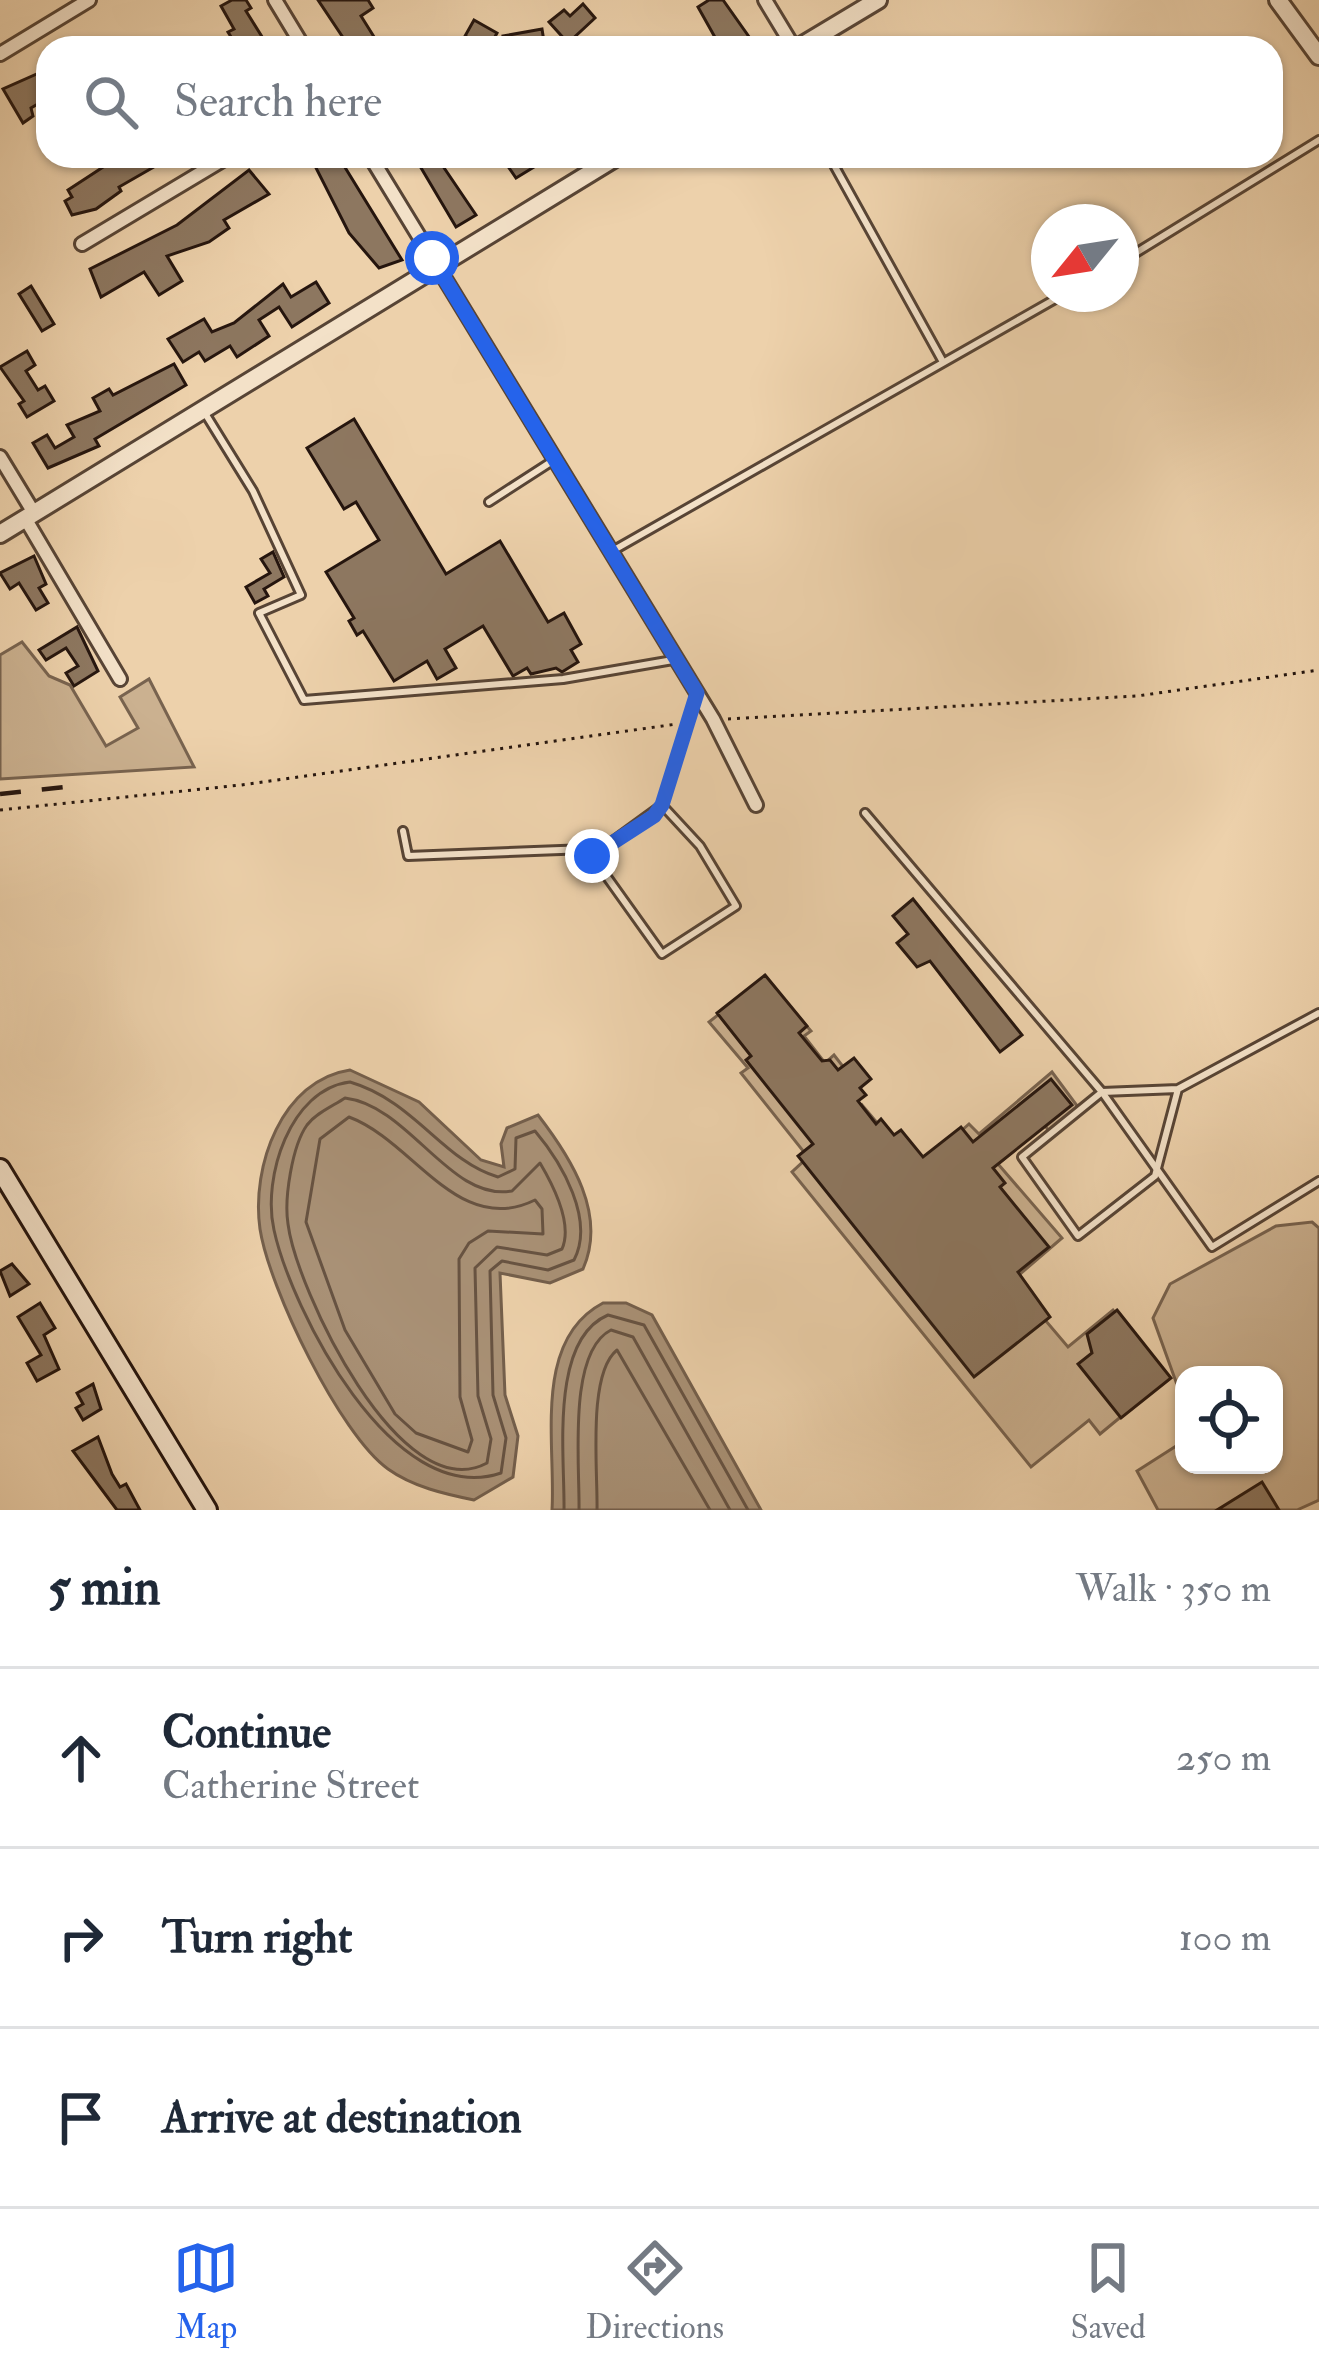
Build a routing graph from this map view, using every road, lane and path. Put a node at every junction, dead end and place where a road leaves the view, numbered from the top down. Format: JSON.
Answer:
{"nodes":[{"id":1,"x":89,"y":0,"type":"edge"},
{"id":2,"x":275,"y":0,"type":"edge"},
{"id":3,"x":765,"y":0,"type":"edge"},
{"id":4,"x":878,"y":0,"type":"edge"},
{"id":5,"x":1278,"y":0,"type":"edge"},
{"id":6,"x":297,"y":36,"type":"edge"},
{"id":7,"x":788,"y":36,"type":"edge"},
{"id":8,"x":816,"y":36,"type":"edge"},
{"id":9,"x":0,"y":54,"type":"edge"},
{"id":10,"x":1319,"y":56,"type":"edge"},
{"id":11,"x":1319,"y":140,"type":"edge"},
{"id":12,"x":1283,"y":162,"type":"edge"},
{"id":13,"x":210,"y":168,"type":"edge"},
{"id":14,"x":377,"y":168,"type":"edge"},
{"id":15,"x":598,"y":168,"type":"edge"},
{"id":16,"x":836,"y":168,"type":"edge"},
{"id":17,"x":1274,"y":168,"type":"edge"},
{"id":18,"x":82,"y":244,"type":"dead end"},
{"id":19,"x":1139,"y":251,"type":"edge"},
{"id":20,"x":436,"y":265,"type":"junction"},
{"id":21,"x":1032,"y":312,"type":"edge"},
{"id":22,"x":943,"y":362,"type":"junction"},
{"id":23,"x":202,"y":410,"type":"junction"},
{"id":24,"x":0,"y":458,"type":"edge"},
{"id":25,"x":554,"y":460,"type":"junction"},
{"id":26,"x":489,"y":502,"type":"dead end"},
{"id":27,"x":30,"y":516,"type":"junction"},
{"id":28,"x":0,"y":534,"type":"edge"},
{"id":29,"x":610,"y":552,"type":"junction"},
{"id":30,"x":677,"y":660,"type":"junction"},
{"id":31,"x":1319,"y":670,"type":"edge"},
{"id":32,"x":120,"y":679,"type":"dead end"},
{"id":33,"x":697,"y":693,"type":"junction"},
{"id":34,"x":713,"y":719,"type":"junction"},
{"id":35,"x":690,"y":722,"type":"junction"},
{"id":36,"x":662,"y":805,"type":"junction"},
{"id":37,"x":756,"y":806,"type":"dead end"},
{"id":38,"x":0,"y":810,"type":"edge"},
{"id":39,"x":866,"y":813,"type":"dead end"},
{"id":40,"x":403,"y":831,"type":"dead end"},
{"id":41,"x":592,"y":856,"type":"junction"},
{"id":42,"x":1319,"y":1013,"type":"edge"},
{"id":43,"x":1178,"y":1089,"type":"junction"},
{"id":44,"x":1102,"y":1093,"type":"junction"},
{"id":45,"x":0,"y":1168,"type":"edge"},
{"id":46,"x":1158,"y":1168,"type":"junction"},
{"id":47,"x":1319,"y":1181,"type":"edge"},
{"id":48,"x":208,"y":1510,"type":"edge"}],
"edges":[{"from":1,"to":9,"type":"street"},
{"from":2,"to":6,"type":"street"},
{"from":3,"to":7,"type":"street"},
{"from":4,"to":8,"type":"street"},
{"from":5,"to":10,"type":"street"},
{"from":11,"to":12,"type":"lane"},
{"from":13,"to":18,"type":"street"},
{"from":14,"to":20,"type":"street"},
{"from":15,"to":20,"type":"street"},
{"from":16,"to":22,"type":"lane"},
{"from":17,"to":19,"type":"lane"},
{"from":20,"to":23,"type":"street"},
{"from":20,"to":25,"type":"street"},
{"from":21,"to":22,"type":"lane"},
{"from":22,"to":29,"type":"lane"},
{"from":23,"to":27,"type":"street"},
{"from":23,"to":30,"type":"lane"},
{"from":24,"to":27,"type":"street"},
{"from":25,"to":26,"type":"lane"},
{"from":25,"to":29,"type":"street"},
{"from":27,"to":28,"type":"street"},
{"from":27,"to":32,"type":"street"},
{"from":29,"to":30,"type":"street"},
{"from":30,"to":33,"type":"street"},
{"from":31,"to":34,"type":"path"},
{"from":33,"to":34,"type":"street"},
{"from":33,"to":35,"type":"lane"},
{"from":34,"to":37,"type":"street"},
{"from":35,"to":36,"type":"lane"},
{"from":35,"to":38,"type":"path"},
{"from":36,"to":41,"type":"lane"},
{"from":36,"to":41,"type":"lane"},
{"from":39,"to":44,"type":"lane"},
{"from":40,"to":41,"type":"lane"},
{"from":42,"to":43,"type":"lane"},
{"from":43,"to":44,"type":"lane"},
{"from":43,"to":46,"type":"lane"},
{"from":44,"to":46,"type":"lane"},
{"from":44,"to":46,"type":"lane"},
{"from":45,"to":48,"type":"main road"},
{"from":46,"to":47,"type":"lane"}]}
